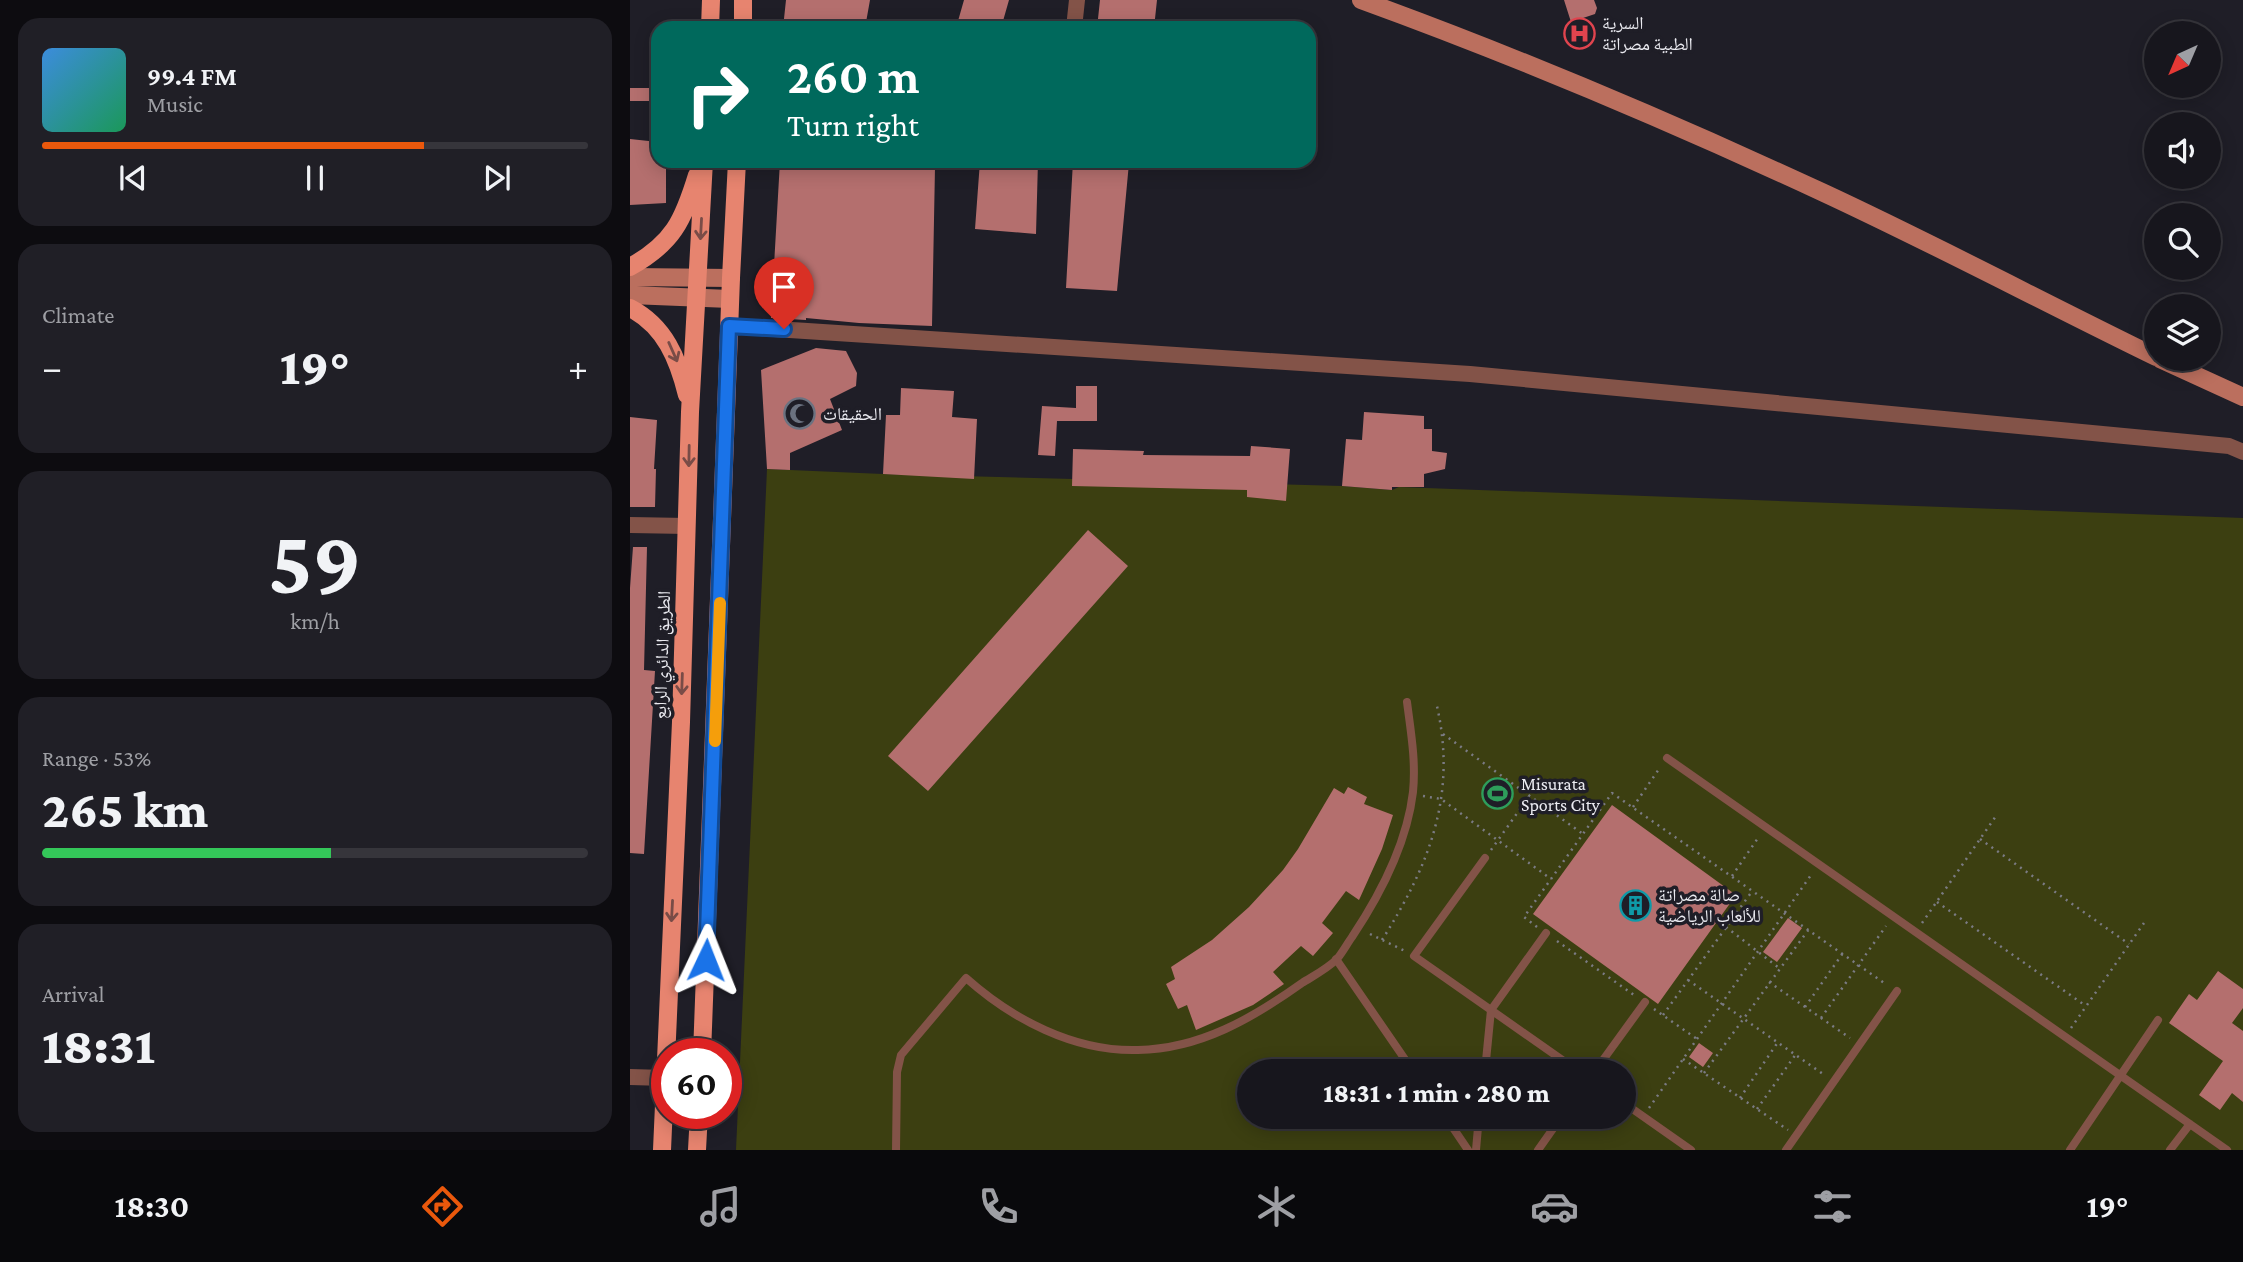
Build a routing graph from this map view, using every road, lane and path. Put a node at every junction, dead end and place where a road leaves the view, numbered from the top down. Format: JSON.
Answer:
{"nodes":[{"id":1,"x":711,"y":0,"type":"edge"},
{"id":2,"x":743,"y":0,"type":"edge"},
{"id":3,"x":1077,"y":0,"type":"edge"},
{"id":4,"x":1361,"y":0,"type":"edge"},
{"id":5,"x":710,"y":21,"type":"edge"},
{"id":6,"x":743,"y":21,"type":"edge"},
{"id":7,"x":1074,"y":21,"type":"edge"},
{"id":8,"x":699,"y":168,"type":"edge"},
{"id":9,"x":701,"y":168,"type":"edge"},
{"id":10,"x":737,"y":168,"type":"edge"},
{"id":11,"x":630,"y":267,"type":"edge"},
{"id":12,"x":630,"y":277,"type":"edge"},
{"id":13,"x":698,"y":278,"type":"junction"},
{"id":14,"x":731,"y":278,"type":"junction"},
{"id":15,"x":630,"y":295,"type":"edge"},
{"id":16,"x":698,"y":298,"type":"junction"},
{"id":17,"x":730,"y":299,"type":"junction"},
{"id":18,"x":630,"y":308,"type":"edge"},
{"id":19,"x":729,"y":326,"type":"junction"},
{"id":20,"x":2144,"y":351,"type":"edge"},
{"id":21,"x":2186,"y":371,"type":"edge"},
{"id":22,"x":2243,"y":397,"type":"edge"},
{"id":23,"x":690,"y":412,"type":"junction"},
{"id":24,"x":2243,"y":452,"type":"edge"},
{"id":25,"x":630,"y":525,"type":"edge"},
{"id":26,"x":687,"y":526,"type":"junction"},
{"id":27,"x":1406,"y":702,"type":"dead end"},
{"id":28,"x":1436,"y":702,"type":"dead end"},
{"id":29,"x":1442,"y":733,"type":"junction"},
{"id":30,"x":1667,"y":758,"type":"joint"},
{"id":31,"x":1413,"y":794,"type":"junction"},
{"id":32,"x":1530,"y":795,"type":"junction"},
{"id":33,"x":1441,"y":799,"type":"junction"},
{"id":34,"x":1633,"y":807,"type":"junction"},
{"id":35,"x":1996,"y":816,"type":"dead end"},
{"id":36,"x":1766,"y":827,"type":"junction"},
{"id":37,"x":1583,"y":834,"type":"junction"},
{"id":38,"x":1980,"y":839,"type":"junction"},
{"id":39,"x":1498,"y":841,"type":"junction"},
{"id":40,"x":1485,"y":858,"type":"joint"},
{"id":41,"x":1819,"y":864,"type":"junction"},
{"id":42,"x":1732,"y":876,"type":"junction"},
{"id":43,"x":1551,"y":879,"type":"junction"},
{"id":44,"x":1753,"y":890,"type":"junction"},
{"id":45,"x":1937,"y":902,"type":"junction"},
{"id":46,"x":1785,"y":912,"type":"junction"},
{"id":47,"x":1893,"y":916,"type":"junction"},
{"id":48,"x":2144,"y":923,"type":"dead end"},
{"id":49,"x":1726,"y":927,"type":"junction"},
{"id":50,"x":1357,"y":929,"type":"junction"},
{"id":51,"x":1809,"y":929,"type":"junction"},
{"id":52,"x":1916,"y":932,"type":"junction"},
{"id":53,"x":1546,"y":933,"type":"junction"},
{"id":54,"x":1382,"y":940,"type":"junction"},
{"id":55,"x":2129,"y":944,"type":"junction"},
{"id":56,"x":1758,"y":952,"type":"junction"},
{"id":57,"x":1843,"y":953,"type":"junction"},
{"id":58,"x":1414,"y":956,"type":"junction"},
{"id":59,"x":1336,"y":959,"type":"junction"},
{"id":60,"x":1859,"y":964,"type":"junction"},
{"id":61,"x":1779,"y":968,"type":"junction"},
{"id":62,"x":1688,"y":980,"type":"junction"},
{"id":63,"x":1769,"y":982,"type":"junction"},
{"id":64,"x":1897,"y":992,"type":"joint"},
{"id":65,"x":1644,"y":1002,"type":"junction"},
{"id":66,"x":1722,"y":1003,"type":"junction"},
{"id":67,"x":2086,"y":1006,"type":"junction"},
{"id":68,"x":1805,"y":1007,"type":"junction"},
{"id":69,"x":1491,"y":1010,"type":"junction"},
{"id":70,"x":1663,"y":1015,"type":"junction"},
{"id":71,"x":1744,"y":1018,"type":"junction"},
{"id":72,"x":1821,"y":1018,"type":"junction"},
{"id":73,"x":2158,"y":1020,"type":"dead end"},
{"id":74,"x":2065,"y":1036,"type":"junction"},
{"id":75,"x":667,"y":1038,"type":"edge"},
{"id":76,"x":703,"y":1038,"type":"edge"},
{"id":77,"x":1697,"y":1039,"type":"junction"},
{"id":78,"x":1778,"y":1042,"type":"junction"},
{"id":79,"x":1860,"y":1045,"type":"junction"},
{"id":80,"x":1796,"y":1055,"type":"junction"},
{"id":81,"x":1405,"y":1059,"type":"edge"},
{"id":82,"x":1486,"y":1059,"type":"edge"},
{"id":83,"x":1561,"y":1059,"type":"edge"},
{"id":84,"x":1604,"y":1059,"type":"edge"},
{"id":85,"x":1683,"y":1059,"type":"junction"},
{"id":86,"x":1704,"y":1073,"type":"junction"},
{"id":87,"x":2122,"y":1076,"type":"junction"},
{"id":88,"x":630,"y":1077,"type":"edge"},
{"id":89,"x":651,"y":1078,"type":"edge"},
{"id":90,"x":1834,"y":1081,"type":"junction"},
{"id":91,"x":1741,"y":1097,"type":"junction"},
{"id":92,"x":1757,"y":1109,"type":"junction"},
{"id":93,"x":1636,"y":1111,"type":"edge"},
{"id":94,"x":1643,"y":1116,"type":"junction"},
{"id":95,"x":2190,"y":1124,"type":"junction"},
{"id":96,"x":663,"y":1129,"type":"edge"},
{"id":97,"x":698,"y":1129,"type":"edge"},
{"id":98,"x":1454,"y":1129,"type":"edge"},
{"id":99,"x":1478,"y":1129,"type":"edge"},
{"id":100,"x":1553,"y":1129,"type":"edge"},
{"id":101,"x":1797,"y":1135,"type":"junction"},
{"id":102,"x":662,"y":1150,"type":"edge"},
{"id":103,"x":697,"y":1150,"type":"edge"},
{"id":104,"x":896,"y":1150,"type":"edge"},
{"id":105,"x":1468,"y":1150,"type":"edge"},
{"id":106,"x":1476,"y":1150,"type":"edge"},
{"id":107,"x":1538,"y":1150,"type":"edge"},
{"id":108,"x":1691,"y":1150,"type":"edge"},
{"id":109,"x":1786,"y":1150,"type":"edge"},
{"id":110,"x":2070,"y":1150,"type":"edge"},
{"id":111,"x":2170,"y":1150,"type":"edge"},
{"id":112,"x":2227,"y":1150,"type":"edge"}],
"edges":[{"from":1,"to":5,"type":"main road"},
{"from":2,"to":6,"type":"main road"},
{"from":3,"to":7,"type":"street"},
{"from":4,"to":20,"type":"street"},
{"from":8,"to":11,"type":"main road"},
{"from":9,"to":13,"type":"main road","name":"الطريق الدائري الرابع","one_way":true},
{"from":10,"to":14,"type":"main road"},
{"from":12,"to":13,"type":"street"},
{"from":13,"to":14,"type":"street"},
{"from":13,"to":16,"type":"main road","name":"الطريق الدائري الرابع"},
{"from":14,"to":17,"type":"main road"},
{"from":15,"to":16,"type":"street"},
{"from":16,"to":17,"type":"street"},
{"from":16,"to":23,"type":"main road","name":"الطريق الدائري الرابع"},
{"from":17,"to":19,"type":"main road"},
{"from":18,"to":23,"type":"main road","one_way":true},
{"from":19,"to":24,"type":"street"},
{"from":19,"to":76,"type":"main road"},
{"from":21,"to":22,"type":"street"},
{"from":23,"to":26,"type":"main road","name":"الطريق الدائري الرابع","one_way":true},
{"from":25,"to":26,"type":"street"},
{"from":26,"to":75,"type":"main road","name":"الطريق الدائري الرابع","one_way":true},
{"from":27,"to":31,"type":"lane"},
{"from":28,"to":29,"type":"path"},
{"from":29,"to":32,"type":"path"},
{"from":29,"to":33,"type":"path"},
{"from":30,"to":34,"type":"path"},
{"from":30,"to":36,"type":"lane"},
{"from":31,"to":33,"type":"path"},
{"from":31,"to":50,"type":"lane"},
{"from":32,"to":37,"type":"path"},
{"from":32,"to":39,"type":"path"},
{"from":33,"to":39,"type":"path"},
{"from":33,"to":54,"type":"path"},
{"from":34,"to":37,"type":"path"},
{"from":34,"to":42,"type":"path"},
{"from":35,"to":38,"type":"path"},
{"from":36,"to":41,"type":"lane"},
{"from":36,"to":42,"type":"path"},
{"from":37,"to":43,"type":"path"},
{"from":38,"to":45,"type":"path"},
{"from":38,"to":55,"type":"path"},
{"from":39,"to":40,"type":"path"},
{"from":39,"to":43,"type":"path"},
{"from":40,"to":58,"type":"lane"},
{"from":41,"to":46,"type":"path"},
{"from":41,"to":47,"type":"lane"},
{"from":42,"to":44,"type":"path"},
{"from":43,"to":53,"type":"path"},
{"from":44,"to":46,"type":"path"},
{"from":44,"to":49,"type":"path"},
{"from":45,"to":52,"type":"path"},
{"from":45,"to":67,"type":"path"},
{"from":46,"to":51,"type":"path"},
{"from":46,"to":56,"type":"path"},
{"from":47,"to":52,"type":"lane"},
{"from":47,"to":60,"type":"path"},
{"from":48,"to":55,"type":"path"},
{"from":49,"to":56,"type":"path"},
{"from":49,"to":62,"type":"path"},
{"from":50,"to":54,"type":"path"},
{"from":50,"to":59,"type":"lane"},
{"from":51,"to":57,"type":"path"},
{"from":51,"to":61,"type":"path"},
{"from":52,"to":74,"type":"lane"},
{"from":53,"to":65,"type":"path"},
{"from":53,"to":69,"type":"lane"},
{"from":54,"to":58,"type":"path"},
{"from":55,"to":67,"type":"path"},
{"from":56,"to":61,"type":"path"},
{"from":56,"to":66,"type":"path"},
{"from":57,"to":60,"type":"path"},
{"from":57,"to":68,"type":"path"},
{"from":58,"to":69,"type":"lane"},
{"from":59,"to":81,"type":"lane"},
{"from":59,"to":104,"type":"lane"},
{"from":60,"to":64,"type":"path"},
{"from":60,"to":72,"type":"path"},
{"from":61,"to":63,"type":"path"},
{"from":62,"to":66,"type":"path"},
{"from":62,"to":70,"type":"path"},
{"from":63,"to":68,"type":"path"},
{"from":63,"to":71,"type":"path"},
{"from":64,"to":79,"type":"lane"},
{"from":65,"to":70,"type":"path"},
{"from":65,"to":84,"type":"lane"},
{"from":66,"to":71,"type":"path"},
{"from":66,"to":77,"type":"path"},
{"from":67,"to":74,"type":"path"},
{"from":68,"to":72,"type":"path"},
{"from":69,"to":82,"type":"lane"},
{"from":69,"to":83,"type":"lane"},
{"from":70,"to":77,"type":"path"},
{"from":71,"to":78,"type":"path"},
{"from":71,"to":86,"type":"path"},
{"from":72,"to":79,"type":"path"},
{"from":73,"to":87,"type":"lane"},
{"from":74,"to":87,"type":"lane"},
{"from":77,"to":85,"type":"path"},
{"from":78,"to":80,"type":"path"},
{"from":78,"to":91,"type":"path"},
{"from":79,"to":90,"type":"lane"},
{"from":80,"to":90,"type":"path"},
{"from":80,"to":92,"type":"path"},
{"from":85,"to":86,"type":"path"},
{"from":85,"to":94,"type":"path"},
{"from":86,"to":91,"type":"path"},
{"from":87,"to":95,"type":"lane"},
{"from":87,"to":110,"type":"lane"},
{"from":88,"to":89,"type":"street"},
{"from":90,"to":101,"type":"lane"},
{"from":91,"to":92,"type":"path"},
{"from":92,"to":101,"type":"path"},
{"from":93,"to":94,"type":"lane"},
{"from":94,"to":108,"type":"lane"},
{"from":95,"to":111,"type":"lane"},
{"from":95,"to":112,"type":"lane"},
{"from":96,"to":102,"type":"main road","name":"الطريق الدائري الرابع"},
{"from":97,"to":103,"type":"main road"},
{"from":98,"to":105,"type":"lane"},
{"from":99,"to":106,"type":"lane"},
{"from":100,"to":107,"type":"lane"},
{"from":101,"to":109,"type":"lane"}]}
